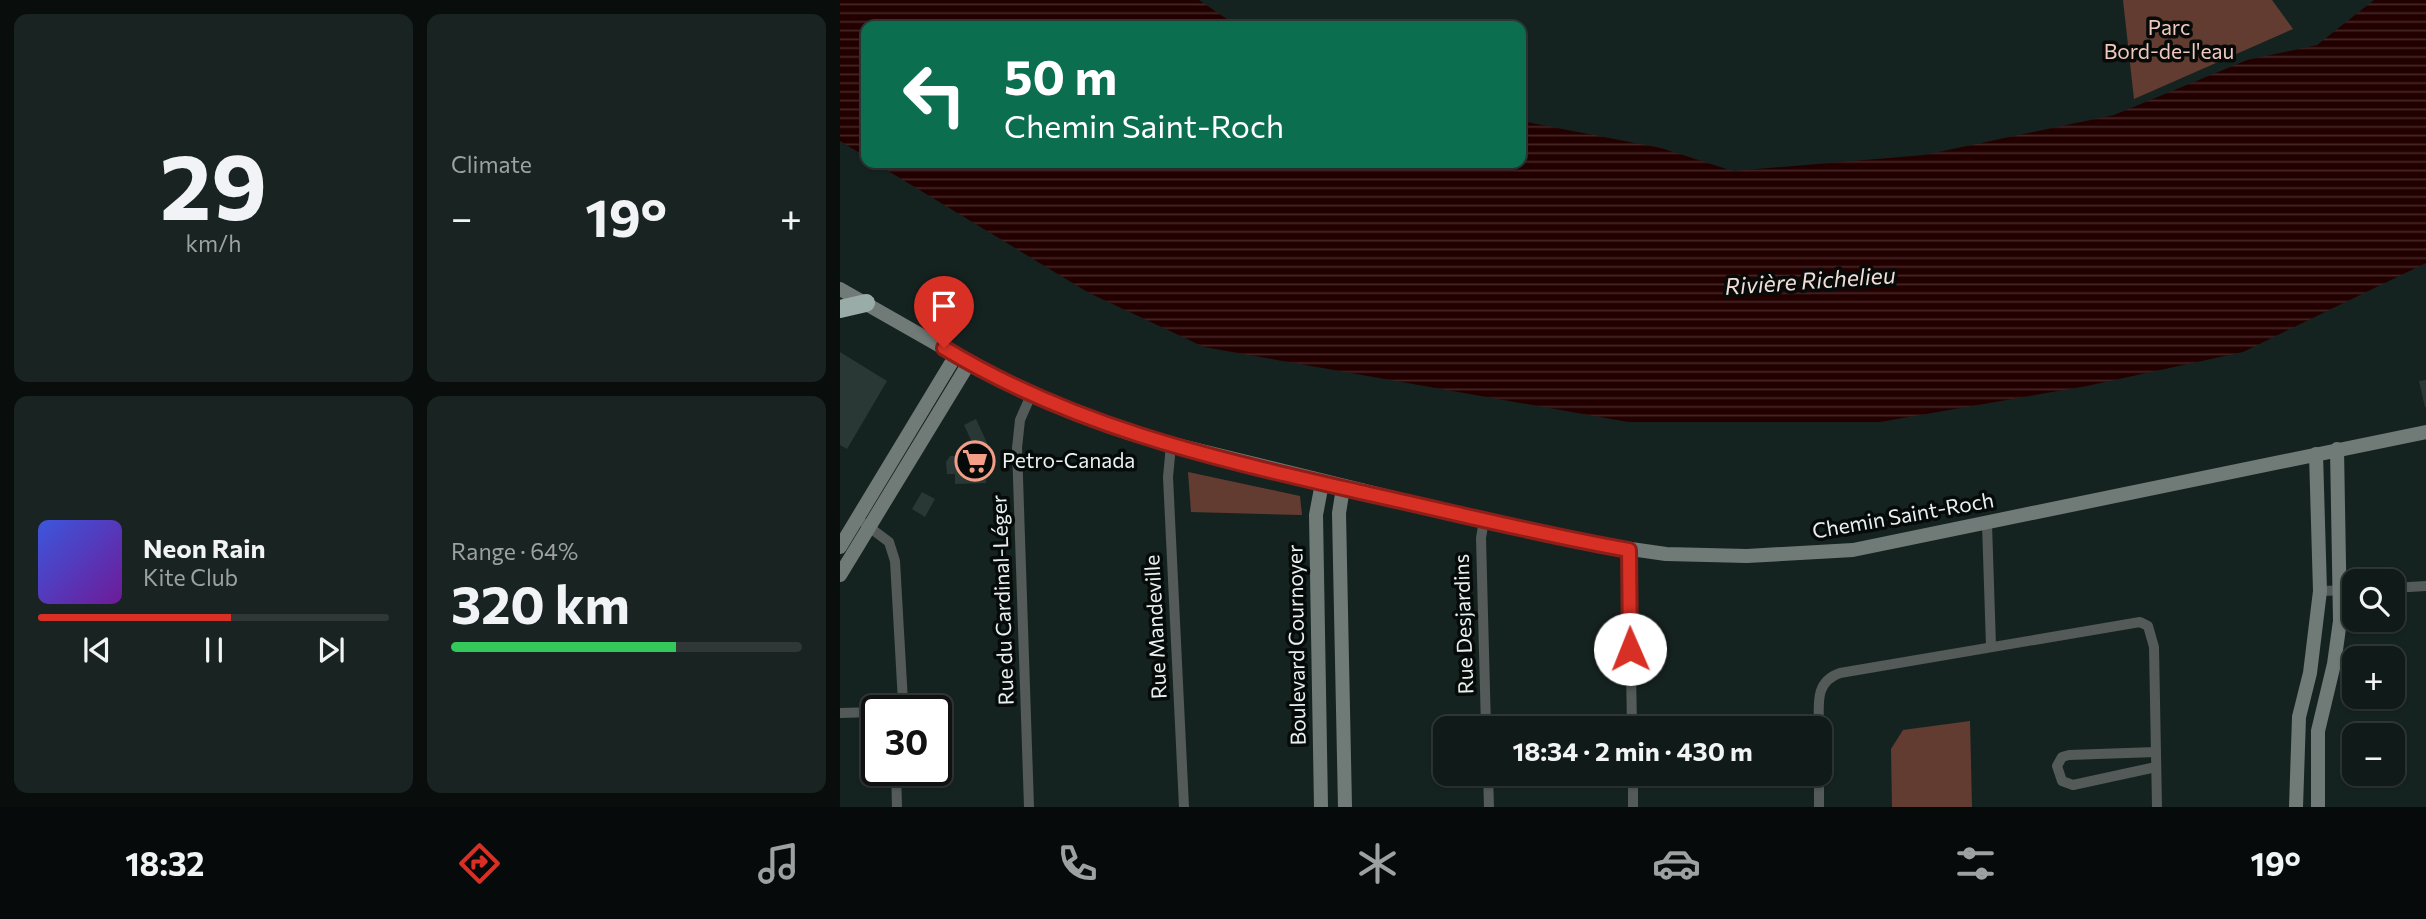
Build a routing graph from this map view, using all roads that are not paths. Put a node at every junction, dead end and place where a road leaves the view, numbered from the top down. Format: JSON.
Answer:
{"nodes":[{"id":1,"x":840,"y":289,"type":"edge"},
{"id":2,"x":866,"y":303,"type":"junction"},
{"id":3,"x":840,"y":309,"type":"edge"},
{"id":4,"x":962,"y":359,"type":"junction"},
{"id":5,"x":1031,"y":394,"type":"junction"},
{"id":6,"x":2426,"y":432,"type":"edge"},
{"id":7,"x":1171,"y":445,"type":"junction"},
{"id":8,"x":2337,"y":449,"type":"junction"},
{"id":9,"x":2316,"y":454,"type":"junction"},
{"id":10,"x":1322,"y":483,"type":"junction"},
{"id":11,"x":1343,"y":488,"type":"junction"},
{"id":12,"x":1484,"y":520,"type":"junction"},
{"id":13,"x":863,"y":523,"type":"junction"},
{"id":14,"x":1987,"y":524,"type":"junction"},
{"id":15,"x":840,"y":547,"type":"edge"},
{"id":16,"x":1629,"y":550,"type":"junction"},
{"id":17,"x":2346,"y":569,"type":"edge"},
{"id":18,"x":840,"y":575,"type":"edge"},
{"id":19,"x":2426,"y":586,"type":"edge"},
{"id":20,"x":2405,"y":587,"type":"edge"},
{"id":21,"x":2342,"y":590,"type":"edge"},
{"id":22,"x":2320,"y":591,"type":"junction"},
{"id":23,"x":2342,"y":618,"type":"edge"},
{"id":24,"x":1991,"y":646,"type":"junction"},
{"id":25,"x":903,"y":695,"type":"edge"},
{"id":26,"x":861,"y":712,"type":"edge"},
{"id":27,"x":840,"y":713,"type":"edge"},
{"id":28,"x":1486,"y":716,"type":"edge"},
{"id":29,"x":1632,"y":716,"type":"edge"},
{"id":30,"x":1820,"y":716,"type":"edge"},
{"id":31,"x":2156,"y":751,"type":"junction"},
{"id":32,"x":2156,"y":767,"type":"junction"},
{"id":33,"x":896,"y":786,"type":"edge"},
{"id":34,"x":1488,"y":786,"type":"edge"},
{"id":35,"x":1633,"y":786,"type":"edge"},
{"id":36,"x":1819,"y":786,"type":"edge"},
{"id":37,"x":897,"y":807,"type":"edge"},
{"id":38,"x":1030,"y":807,"type":"edge"},
{"id":39,"x":1184,"y":807,"type":"edge"},
{"id":40,"x":1321,"y":807,"type":"edge"},
{"id":41,"x":1345,"y":807,"type":"edge"},
{"id":42,"x":1489,"y":807,"type":"edge"},
{"id":43,"x":1633,"y":807,"type":"edge"},
{"id":44,"x":1819,"y":807,"type":"edge"},
{"id":45,"x":2157,"y":807,"type":"edge"},
{"id":46,"x":2296,"y":807,"type":"edge"},
{"id":47,"x":2318,"y":807,"type":"edge"}],
"edges":[{"from":1,"to":2,"type":"street","name":"Chemin Saint-Roch"},
{"from":2,"to":3,"type":"highway"},
{"from":2,"to":4,"type":"street","name":"Chemin Saint-Roch"},
{"from":4,"to":5,"type":"street","name":"Chemin Saint-Roch"},
{"from":4,"to":13,"type":"street"},
{"from":5,"to":7,"type":"street","name":"Chemin Saint-Roch"},
{"from":5,"to":38,"type":"street","name":"Rue du Cardinal-Léger"},
{"from":6,"to":8,"type":"street","name":"Chemin Saint-Roch"},
{"from":7,"to":10,"type":"street","name":"Chemin Saint-Roch"},
{"from":7,"to":39,"type":"street","name":"Rue Mandeville"},
{"from":8,"to":9,"type":"street","name":"Chemin Saint-Roch"},
{"from":8,"to":17,"type":"street"},
{"from":9,"to":14,"type":"street","name":"Chemin Saint-Roch"},
{"from":9,"to":22,"type":"street"},
{"from":10,"to":11,"type":"street","name":"Chemin Saint-Roch"},
{"from":10,"to":40,"type":"street","name":"Boulevard Cournoyer"},
{"from":11,"to":12,"type":"street","name":"Chemin Saint-Roch"},
{"from":11,"to":41,"type":"street"},
{"from":12,"to":16,"type":"street","name":"Chemin Saint-Roch"},
{"from":12,"to":28,"type":"street","name":"Rue Desjardins"},
{"from":13,"to":15,"type":"street"},
{"from":13,"to":18,"type":"street"},
{"from":13,"to":25,"type":"street"},
{"from":14,"to":16,"type":"street","name":"Chemin Saint-Roch"},
{"from":14,"to":24,"type":"street"},
{"from":16,"to":29,"type":"street"},
{"from":19,"to":20,"type":"street"},
{"from":21,"to":22,"type":"street"},
{"from":22,"to":46,"type":"street"},
{"from":23,"to":47,"type":"street"},
{"from":24,"to":30,"type":"street"},
{"from":24,"to":31,"type":"street"},
{"from":26,"to":27,"type":"street"},
{"from":31,"to":32,"type":"street"},
{"from":31,"to":32,"type":"street"},
{"from":32,"to":45,"type":"street"},
{"from":33,"to":37,"type":"street"},
{"from":34,"to":42,"type":"street"},
{"from":35,"to":43,"type":"street"},
{"from":36,"to":44,"type":"street"}]}
